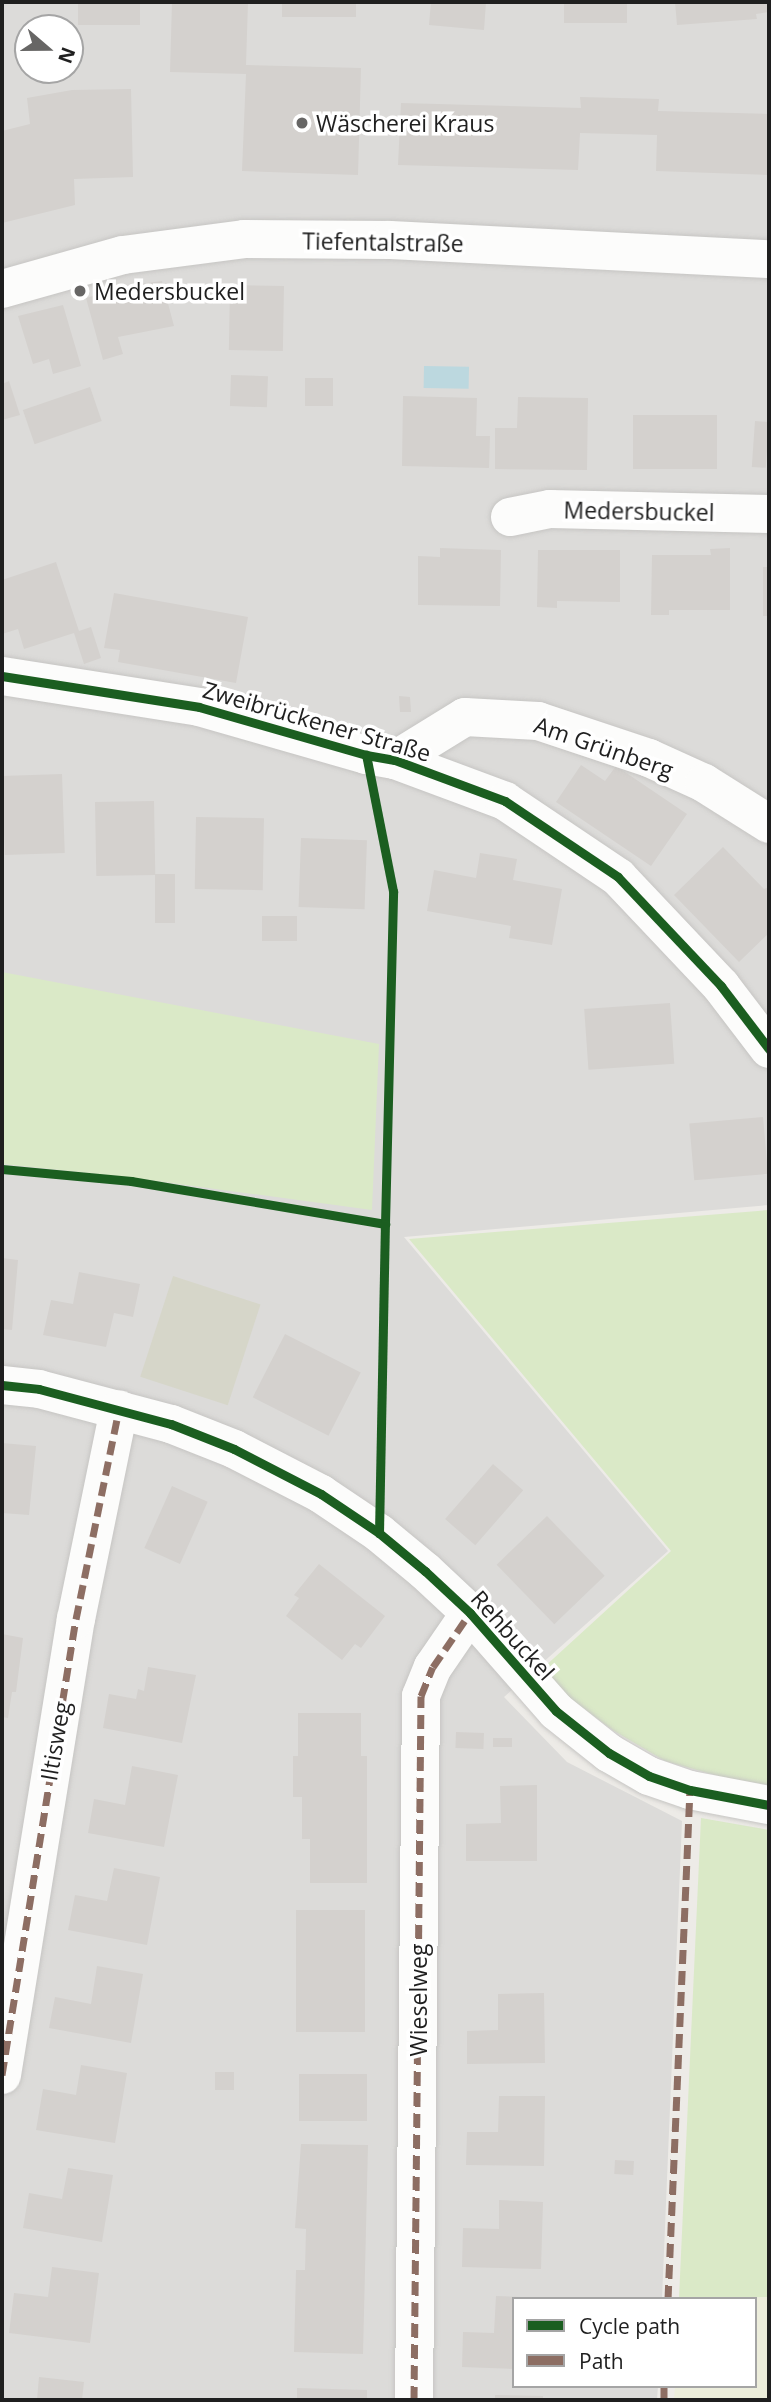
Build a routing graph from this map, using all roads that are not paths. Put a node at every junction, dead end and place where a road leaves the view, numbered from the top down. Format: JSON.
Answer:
{"nodes":[{"id":1,"x":769,"y":259,"type":"edge"},
{"id":2,"x":2,"y":289,"type":"edge"},
{"id":3,"x":769,"y":514,"type":"edge"},
{"id":4,"x":510,"y":517,"type":"dead end"},
{"id":5,"x":2,"y":677,"type":"edge"},
{"id":6,"x":395,"y":760,"type":"junction"},
{"id":7,"x":769,"y":824,"type":"edge"},
{"id":8,"x":769,"y":1049,"type":"edge"},
{"id":9,"x":2,"y":1385,"type":"edge"},
{"id":10,"x":118,"y":1409,"type":"junction"},
{"id":11,"x":470,"y":1613,"type":"junction"},
{"id":12,"x":769,"y":1805,"type":"edge"},
{"id":13,"x":2,"y":2075,"type":"edge"},
{"id":14,"x":414,"y":2400,"type":"edge"}],
"edges":[{"from":1,"to":2,"type":"street","name":"Tiefentalstraße"},
{"from":3,"to":4,"type":"street","name":"Medersbuckel"},
{"from":5,"to":6,"type":"street","name":"Zweibrückener Straße"},
{"from":6,"to":7,"type":"street","name":"Am Grünberg"},
{"from":6,"to":8,"type":"street","name":"Zweibrückener Straße"},
{"from":9,"to":10,"type":"street","name":"Rehbuckel"},
{"from":10,"to":11,"type":"street","name":"Rehbuckel"},
{"from":10,"to":13,"type":"street","name":"Iltisweg"},
{"from":11,"to":12,"type":"street","name":"Rehbuckel"},
{"from":11,"to":14,"type":"street","name":"Wieselweg"}]}
